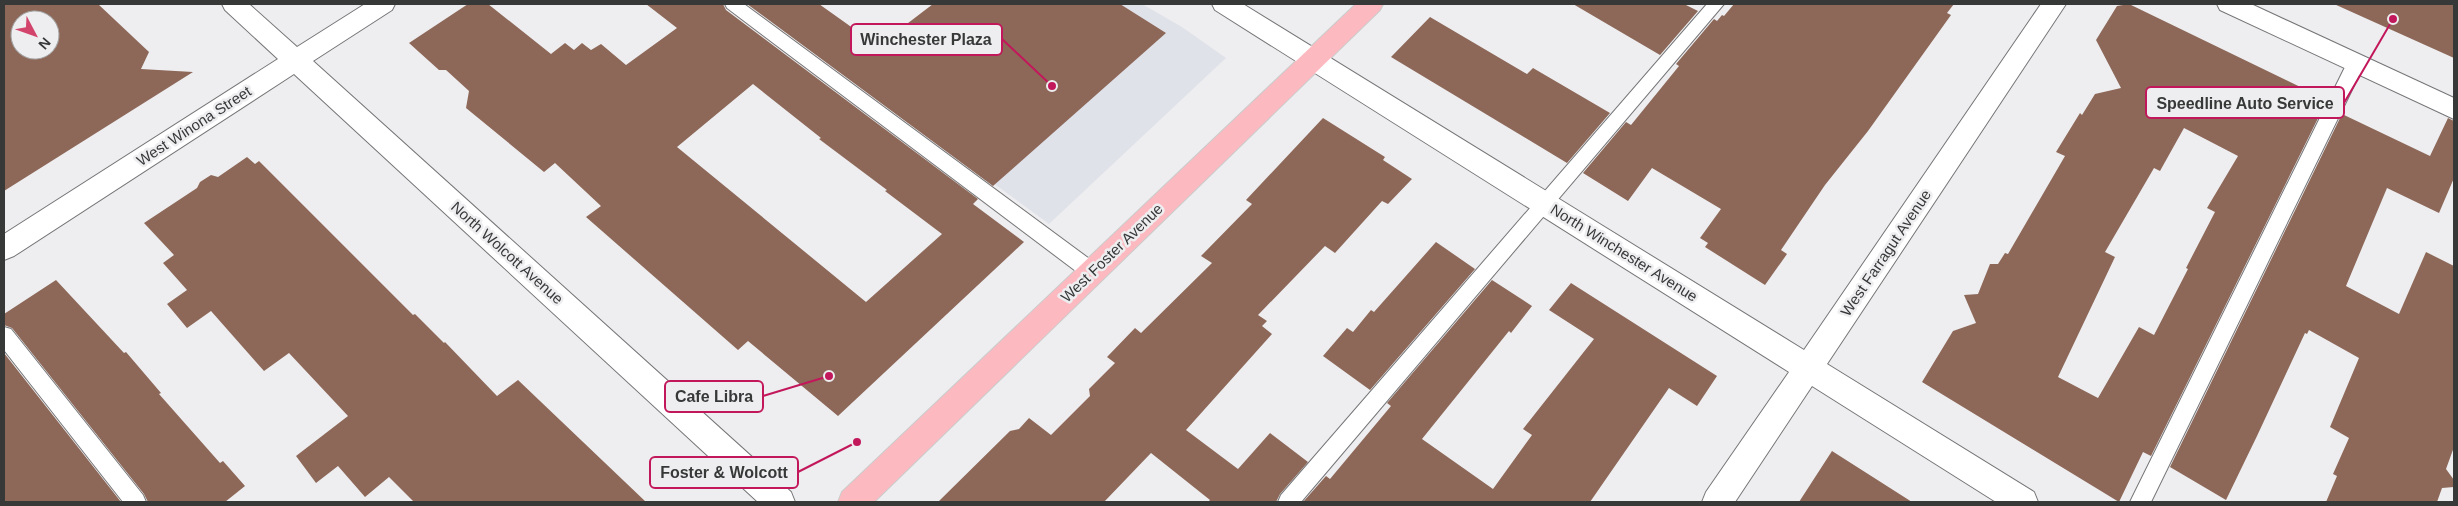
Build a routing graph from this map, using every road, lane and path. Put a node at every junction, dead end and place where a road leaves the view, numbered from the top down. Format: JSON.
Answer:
{"nodes":[{"id":1,"x":234,"y":4,"type":"edge"},
{"id":2,"x":384,"y":4,"type":"edge"},
{"id":3,"x":733,"y":4,"type":"edge"},
{"id":4,"x":1224,"y":4,"type":"edge"},
{"id":5,"x":1371,"y":4,"type":"edge"},
{"id":6,"x":1716,"y":4,"type":"edge"},
{"id":7,"x":2054,"y":4,"type":"edge"},
{"id":8,"x":2230,"y":4,"type":"edge"},
{"id":9,"x":1314,"y":59,"type":"junction"},
{"id":10,"x":296,"y":60,"type":"junction"},
{"id":11,"x":2356,"y":63,"type":"junction"},
{"id":12,"x":2454,"y":109,"type":"edge"},
{"id":13,"x":1545,"y":204,"type":"junction"},
{"id":14,"x":4,"y":248,"type":"edge"},
{"id":15,"x":1092,"y":272,"type":"junction"},
{"id":16,"x":4,"y":334,"type":"edge"},
{"id":17,"x":1808,"y":368,"type":"junction"},
{"id":18,"x":136,"y":502,"type":"edge"},
{"id":19,"x":780,"y":502,"type":"edge"},
{"id":20,"x":854,"y":502,"type":"edge"},
{"id":21,"x":1288,"y":502,"type":"edge"},
{"id":22,"x":1717,"y":502,"type":"edge"},
{"id":23,"x":2023,"y":502,"type":"edge"},
{"id":24,"x":2140,"y":502,"type":"edge"}],
"edges":[{"from":1,"to":10,"type":"street","name":"North Wolcott Avenue"},
{"from":2,"to":10,"type":"street","name":"West Winona Street"},
{"from":3,"to":15,"type":"lane"},
{"from":4,"to":9,"type":"street","name":"North Winchester Avenue"},
{"from":5,"to":9,"type":"main road","name":"West Foster Avenue"},
{"from":6,"to":13,"type":"lane"},
{"from":7,"to":17,"type":"street","name":"West Farragut Avenue"},
{"from":8,"to":11,"type":"street"},
{"from":9,"to":13,"type":"street","name":"North Winchester Avenue"},
{"from":9,"to":15,"type":"main road","name":"West Foster Avenue"},
{"from":10,"to":14,"type":"street","name":"West Winona Street"},
{"from":10,"to":19,"type":"street","name":"North Wolcott Avenue"},
{"from":11,"to":12,"type":"street"},
{"from":11,"to":24,"type":"lane"},
{"from":13,"to":17,"type":"street","name":"North Winchester Avenue"},
{"from":13,"to":21,"type":"lane"},
{"from":15,"to":20,"type":"main road","name":"West Foster Avenue"},
{"from":16,"to":18,"type":"lane"},
{"from":17,"to":22,"type":"street","name":"West Farragut Avenue"},
{"from":17,"to":23,"type":"street","name":"North Winchester Avenue"}]}
